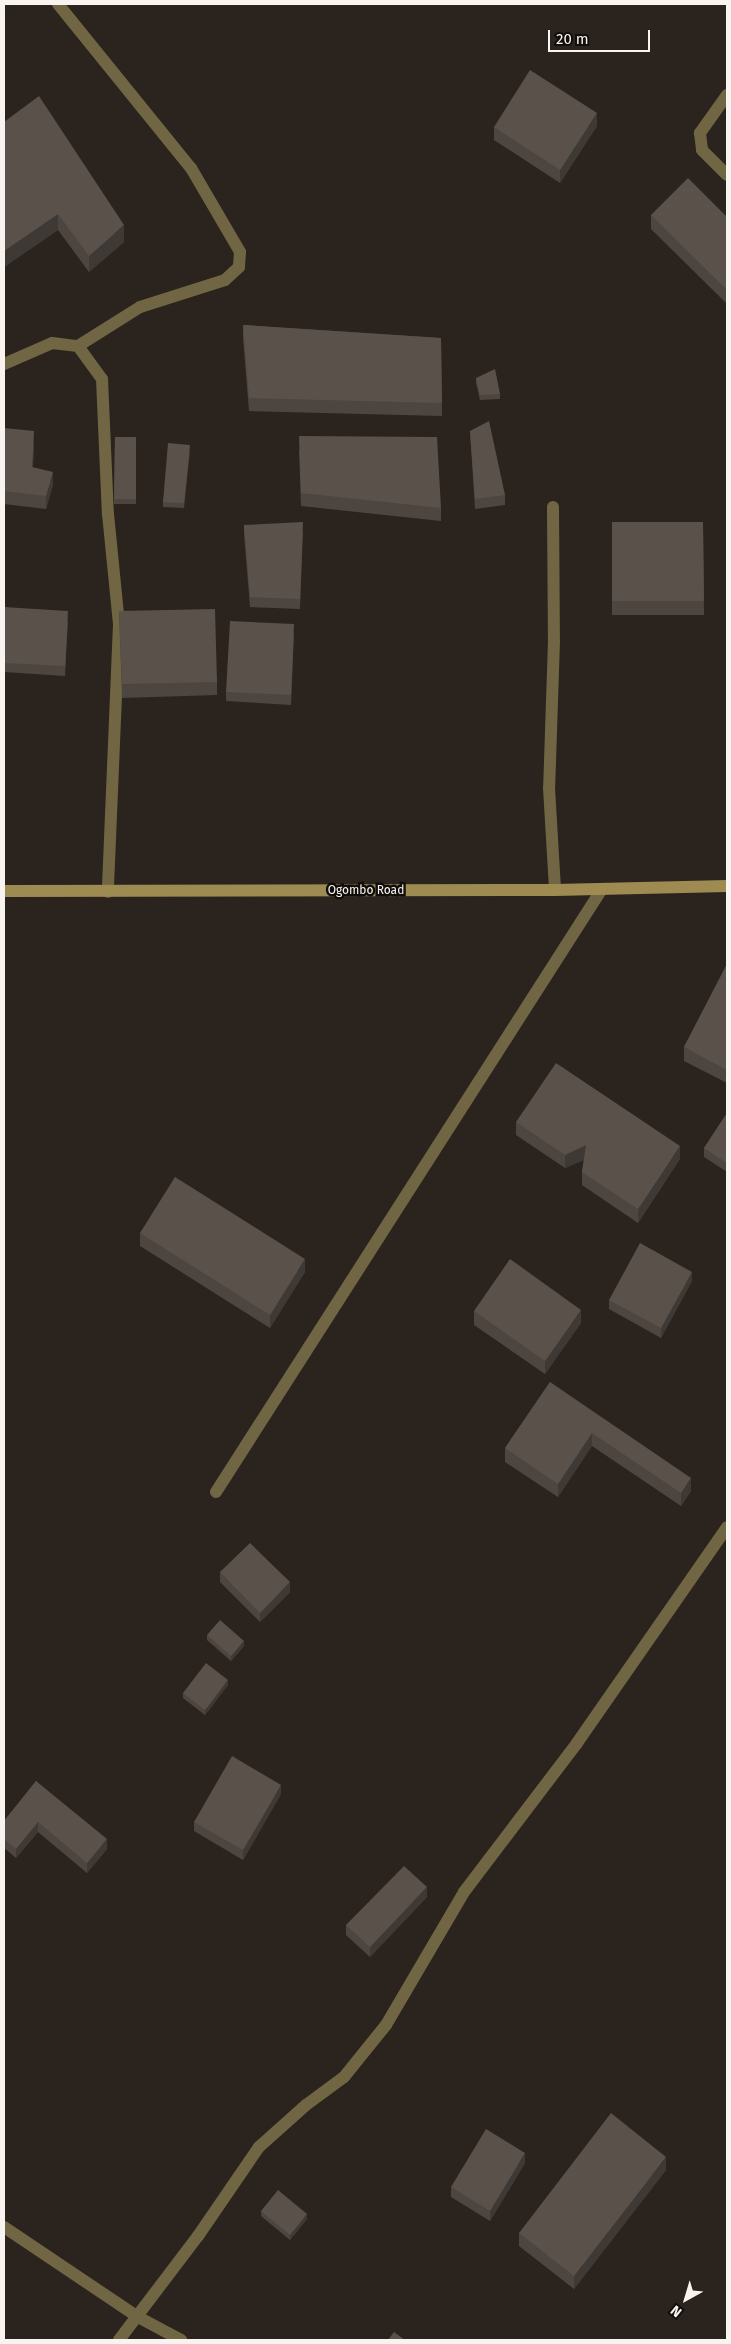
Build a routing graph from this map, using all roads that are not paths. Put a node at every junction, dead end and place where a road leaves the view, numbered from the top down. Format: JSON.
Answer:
{"nodes":[{"id":1,"x":58,"y":4,"type":"edge"},
{"id":2,"x":727,"y":95,"type":"edge"},
{"id":3,"x":727,"y":175,"type":"edge"},
{"id":4,"x":78,"y":346,"type":"junction"},
{"id":5,"x":4,"y":364,"type":"edge"},
{"id":6,"x":553,"y":507,"type":"dead end"},
{"id":7,"x":727,"y":886,"type":"edge"},
{"id":8,"x":602,"y":889,"type":"junction"},
{"id":9,"x":555,"y":890,"type":"junction"},
{"id":10,"x":4,"y":891,"type":"edge"},
{"id":11,"x":108,"y":892,"type":"junction"},
{"id":12,"x":216,"y":1492,"type":"dead end"},
{"id":13,"x":727,"y":1527,"type":"edge"},
{"id":14,"x":4,"y":2227,"type":"edge"},
{"id":15,"x":138,"y":2317,"type":"junction"},
{"id":16,"x":119,"y":2340,"type":"edge"},
{"id":17,"x":181,"y":2340,"type":"edge"}],
"edges":[{"from":1,"to":4,"type":"street"},
{"from":2,"to":3,"type":"street"},
{"from":4,"to":5,"type":"street"},
{"from":4,"to":11,"type":"street"},
{"from":6,"to":9,"type":"street"},
{"from":7,"to":8,"type":"main road","name":"Ogombo Road"},
{"from":8,"to":9,"type":"main road","name":"Ogombo Road"},
{"from":8,"to":12,"type":"street"},
{"from":9,"to":11,"type":"main road","name":"Ogombo Road"},
{"from":10,"to":11,"type":"main road","name":"Ogombo Road"},
{"from":13,"to":15,"type":"street"},
{"from":14,"to":15,"type":"street"},
{"from":15,"to":16,"type":"street"},
{"from":15,"to":17,"type":"street"}]}
